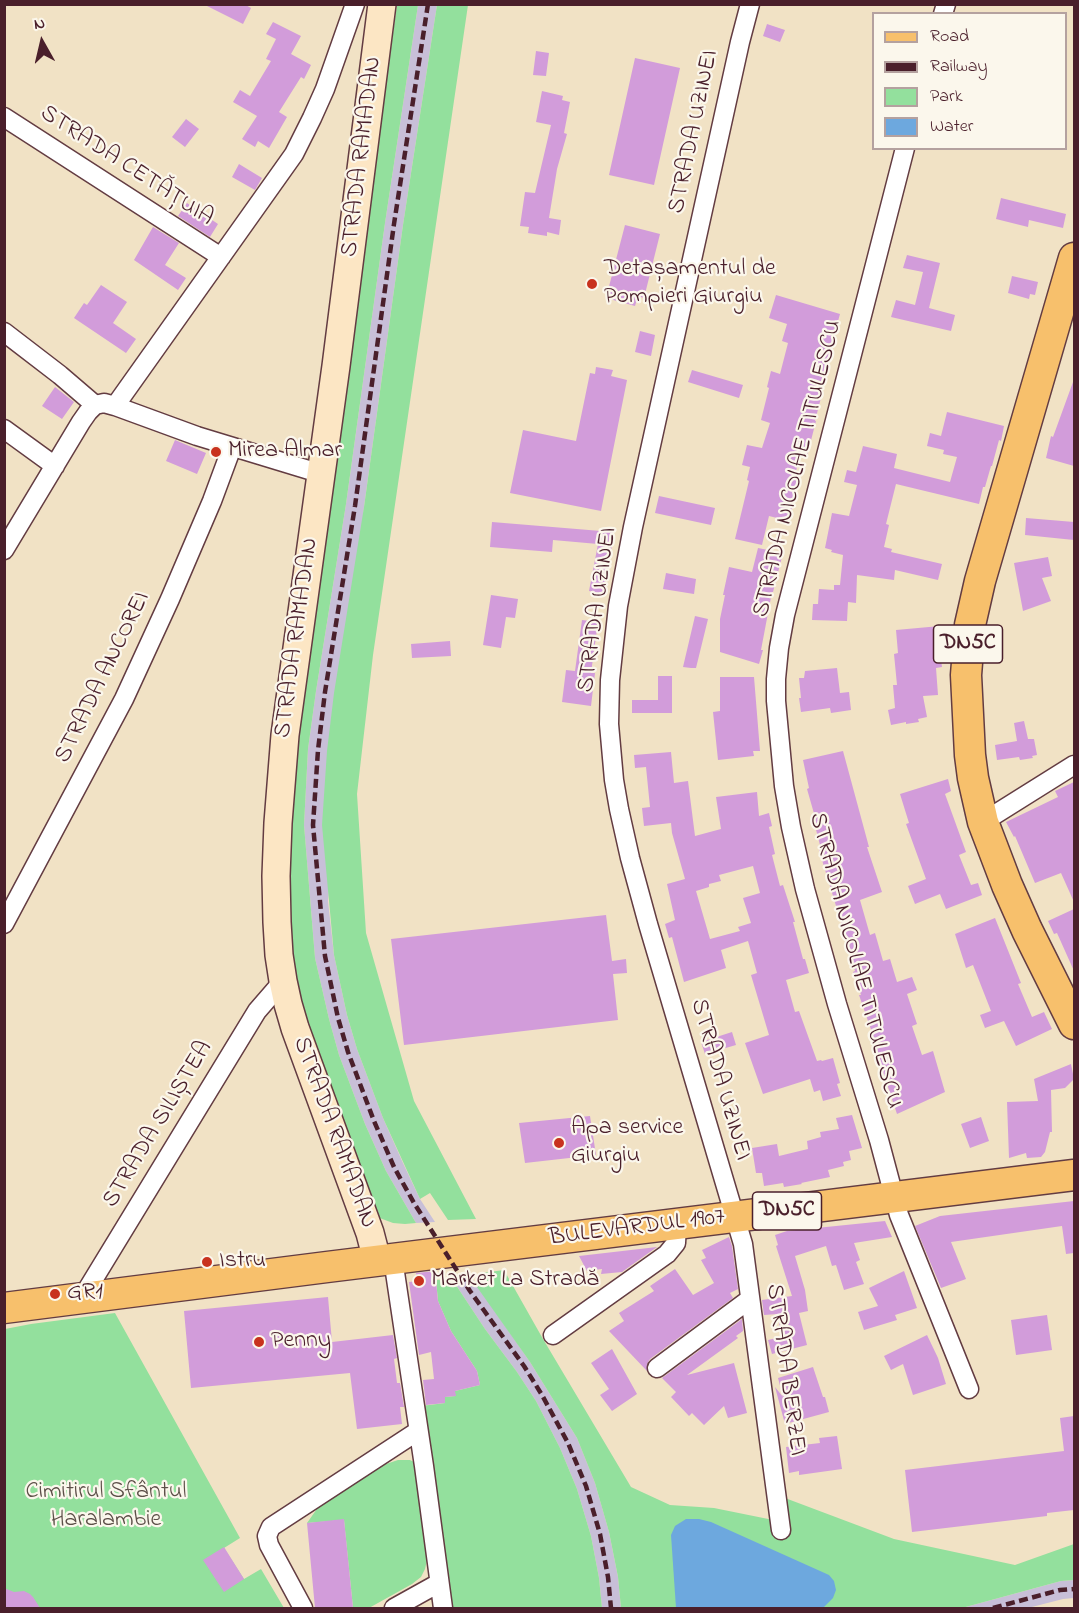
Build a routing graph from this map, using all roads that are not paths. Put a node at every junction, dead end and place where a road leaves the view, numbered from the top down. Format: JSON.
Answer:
{"nodes":[{"id":1,"x":355,"y":4,"type":"edge"},
{"id":2,"x":382,"y":4,"type":"edge"},
{"id":3,"x":750,"y":4,"type":"edge"},
{"id":4,"x":4,"y":117,"type":"edge"},
{"id":5,"x":904,"y":150,"type":"edge"},
{"id":6,"x":221,"y":257,"type":"junction"},
{"id":7,"x":1074,"y":258,"type":"edge"},
{"id":8,"x":4,"y":332,"type":"edge"},
{"id":9,"x":95,"y":405,"type":"junction"},
{"id":10,"x":115,"y":406,"type":"junction"},
{"id":11,"x":4,"y":429,"type":"edge"},
{"id":12,"x":232,"y":447,"type":"junction"},
{"id":13,"x":55,"y":466,"type":"junction"},
{"id":14,"x":322,"y":474,"type":"junction"},
{"id":15,"x":4,"y":550,"type":"edge"},
{"id":16,"x":1074,"y":765,"type":"edge"},
{"id":17,"x":983,"y":822,"type":"junction"},
{"id":18,"x":4,"y":924,"type":"edge"},
{"id":19,"x":283,"y":981,"type":"junction"},
{"id":20,"x":1074,"y":1024,"type":"edge"},
{"id":21,"x":1074,"y":1175,"type":"edge"},
{"id":22,"x":894,"y":1198,"type":"junction"},
{"id":23,"x":735,"y":1217,"type":"junction"},
{"id":24,"x":677,"y":1224,"type":"junction"},
{"id":25,"x":385,"y":1260,"type":"junction"},
{"id":26,"x":82,"y":1298,"type":"junction"},
{"id":27,"x":750,"y":1299,"type":"junction"},
{"id":28,"x":4,"y":1308,"type":"edge"},
{"id":29,"x":553,"y":1335,"type":"dead end"},
{"id":30,"x":657,"y":1368,"type":"dead end"},
{"id":31,"x":969,"y":1389,"type":"dead end"},
{"id":32,"x":418,"y":1431,"type":"junction"},
{"id":33,"x":781,"y":1530,"type":"dead end"},
{"id":34,"x":439,"y":1583,"type":"junction"},
{"id":35,"x":303,"y":1608,"type":"edge"},
{"id":36,"x":394,"y":1608,"type":"edge"},
{"id":37,"x":443,"y":1608,"type":"edge"}],
"edges":[{"from":1,"to":6,"type":"street","name":"STRADA RAMADAN"},
{"from":2,"to":14,"type":"street","name":"STRADA RAMADAN"},
{"from":3,"to":23,"type":"street","name":"STRADA UZINEI"},
{"from":4,"to":6,"type":"street","name":"STRADA CETĂȚUIA"},
{"from":5,"to":22,"type":"street","name":"STRADA NICOLAE TITULESCU"},
{"from":6,"to":10,"type":"street","name":"STRADA RAMADAN"},
{"from":7,"to":17,"type":"main road","number":"DN5C"},
{"from":8,"to":9,"type":"street"},
{"from":9,"to":10,"type":"street"},
{"from":9,"to":13,"type":"street"},
{"from":10,"to":12,"type":"street"},
{"from":11,"to":13,"type":"street"},
{"from":12,"to":14,"type":"street"},
{"from":12,"to":18,"type":"street","name":"STRADA ANCOREI"},
{"from":13,"to":15,"type":"street"},
{"from":14,"to":19,"type":"street","name":"STRADA RAMADAN"},
{"from":16,"to":17,"type":"street"},
{"from":17,"to":20,"type":"main road","number":"DN5C"},
{"from":19,"to":25,"type":"street","name":"STRADA RAMADAN"},
{"from":19,"to":26,"type":"street","name":"STRADA SILIȘTEA"},
{"from":21,"to":22,"type":"main road","name":"BULEVARDUL 1907","number":"DN5C"},
{"from":22,"to":23,"type":"main road","name":"BULEVARDUL 1907","number":"DN5C"},
{"from":22,"to":31,"type":"street","name":"STRADA NICOLAE TITULESCU"},
{"from":23,"to":24,"type":"main road","name":"BULEVARDUL 1907","number":"DN5C"},
{"from":23,"to":27,"type":"street","name":"STRADA BERZEI"},
{"from":24,"to":25,"type":"main road","name":"BULEVARDUL 1907","number":"DN5C"},
{"from":24,"to":29,"type":"street"},
{"from":25,"to":26,"type":"main road","number":"DN5C"},
{"from":25,"to":32,"type":"street"},
{"from":26,"to":28,"type":"main road","number":"DN5C"},
{"from":27,"to":30,"type":"street"},
{"from":27,"to":33,"type":"street","name":"STRADA BERZEI"},
{"from":32,"to":34,"type":"street"},
{"from":32,"to":35,"type":"street"},
{"from":34,"to":36,"type":"street"},
{"from":34,"to":37,"type":"street"}]}
